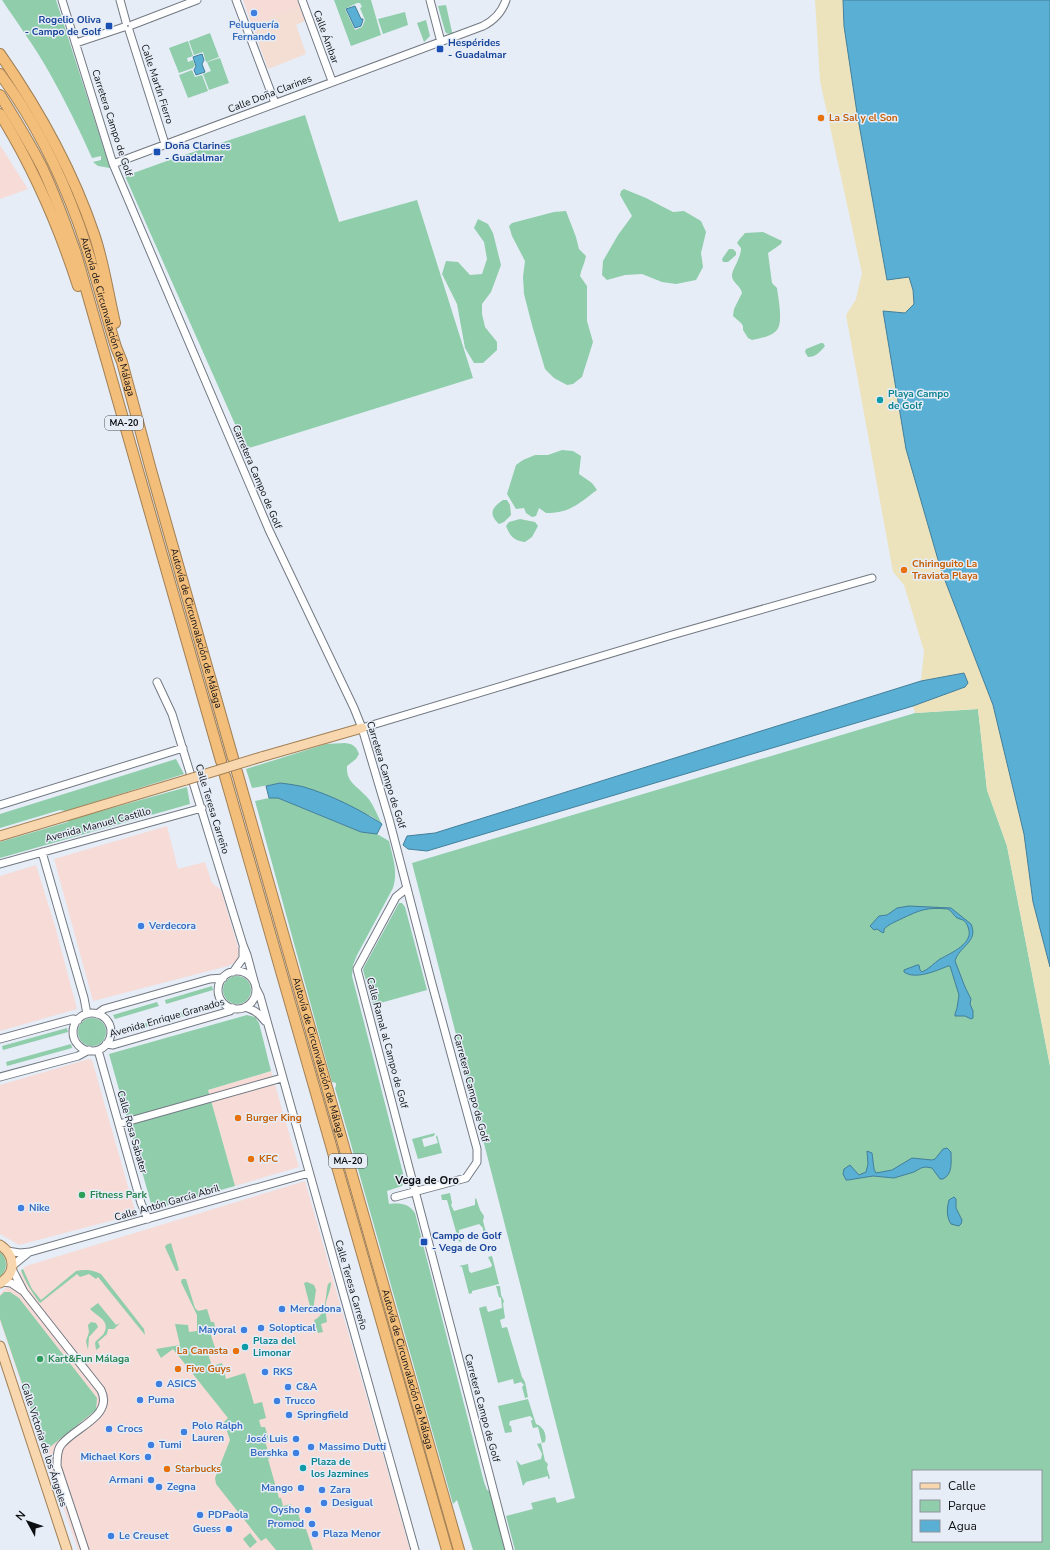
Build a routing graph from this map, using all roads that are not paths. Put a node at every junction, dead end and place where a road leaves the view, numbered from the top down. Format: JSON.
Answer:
{"nodes":[{"id":1,"x":62,"y":0,"type":"edge"},
{"id":2,"x":120,"y":0,"type":"edge"},
{"id":3,"x":197,"y":0,"type":"edge"},
{"id":4,"x":236,"y":0,"type":"edge"},
{"id":5,"x":302,"y":0,"type":"edge"},
{"id":6,"x":430,"y":0,"type":"edge"},
{"id":7,"x":506,"y":0,"type":"edge"},
{"id":8,"x":128,"y":26,"type":"junction"},
{"id":9,"x":76,"y":43,"type":"junction"},
{"id":10,"x":438,"y":43,"type":"junction"},
{"id":11,"x":0,"y":54,"type":"edge"},
{"id":12,"x":0,"y":74,"type":"edge"},
{"id":13,"x":332,"y":82,"type":"junction"},
{"id":14,"x":0,"y":95,"type":"edge"},
{"id":15,"x":275,"y":103,"type":"junction"},
{"id":16,"x":0,"y":114,"type":"edge"},
{"id":17,"x":0,"y":122,"type":"edge"},
{"id":18,"x":19,"y":144,"type":"junction"},
{"id":19,"x":165,"y":144,"type":"junction"},
{"id":20,"x":113,"y":164,"type":"junction"},
{"id":21,"x":100,"y":339,"type":"junction"},
{"id":22,"x":122,"y":362,"type":"junction"},
{"id":23,"x":872,"y":578,"type":"dead end"},
{"id":24,"x":157,"y":682,"type":"dead end"},
{"id":25,"x":362,"y":728,"type":"junction"},
{"id":26,"x":183,"y":748,"type":"junction"},
{"id":27,"x":233,"y":758,"type":"dead end"},
{"id":28,"x":221,"y":761,"type":"dead end"},
{"id":29,"x":237,"y":772,"type":"dead end"},
{"id":30,"x":225,"y":776,"type":"dead end"},
{"id":31,"x":0,"y":805,"type":"edge"},
{"id":32,"x":202,"y":808,"type":"junction"},
{"id":33,"x":0,"y":836,"type":"edge"},
{"id":34,"x":42,"y":852,"type":"junction"},
{"id":35,"x":0,"y":864,"type":"edge"},
{"id":36,"x":407,"y":888,"type":"junction"},
{"id":37,"x":243,"y":945,"type":"junction"},
{"id":38,"x":233,"y":972,"type":"junction"},
{"id":39,"x":223,"y":978,"type":"junction"},
{"id":40,"x":255,"y":985,"type":"junction"},
{"id":41,"x":245,"y":1007,"type":"junction"},
{"id":42,"x":233,"y":1008,"type":"junction"},
{"id":43,"x":87,"y":1014,"type":"junction"},
{"id":44,"x":97,"y":1014,"type":"junction"},
{"id":45,"x":78,"y":1020,"type":"junction"},
{"id":46,"x":267,"y":1025,"type":"junction"},
{"id":47,"x":0,"y":1039,"type":"edge"},
{"id":48,"x":106,"y":1044,"type":"junction"},
{"id":49,"x":89,"y":1050,"type":"junction"},
{"id":50,"x":98,"y":1050,"type":"junction"},
{"id":51,"x":0,"y":1077,"type":"edge"},
{"id":52,"x":282,"y":1078,"type":"junction"},
{"id":53,"x":119,"y":1124,"type":"junction"},
{"id":54,"x":309,"y":1173,"type":"junction"},
{"id":55,"x":415,"y":1193,"type":"junction"},
{"id":56,"x":395,"y":1197,"type":"dead end"},
{"id":57,"x":148,"y":1219,"type":"junction"},
{"id":58,"x":4,"y":1248,"type":"edge"},
{"id":59,"x":30,"y":1252,"type":"junction"},
{"id":60,"x":12,"y":1267,"type":"junction"},
{"id":61,"x":1,"y":1282,"type":"edge"},
{"id":62,"x":24,"y":1292,"type":"junction"},
{"id":63,"x":0,"y":1346,"type":"edge"},
{"id":64,"x":67,"y":1550,"type":"edge"},
{"id":65,"x":85,"y":1550,"type":"edge"},
{"id":66,"x":415,"y":1550,"type":"edge"},
{"id":67,"x":447,"y":1550,"type":"edge"},
{"id":68,"x":460,"y":1550,"type":"edge"},
{"id":69,"x":509,"y":1550,"type":"edge"}],
"edges":[{"from":1,"to":9,"type":"street","name":"Carretera Campo de Golf"},
{"from":2,"to":8,"type":"street","name":"Calle Martín Fierro"},
{"from":3,"to":8,"type":"street"},
{"from":4,"to":15,"type":"street"},
{"from":5,"to":13,"type":"street","name":"Calle Ámbar"},
{"from":6,"to":10,"type":"street"},
{"from":7,"to":10,"type":"street","name":"Calle Doña Clarines"},
{"from":8,"to":9,"type":"street"},
{"from":8,"to":19,"type":"street","name":"Calle Martín Fierro"},
{"from":9,"to":20,"type":"street","name":"Carretera Campo de Golf"},
{"from":10,"to":13,"type":"street","name":"Calle Doña Clarines"},
{"from":11,"to":22,"type":"highway"},
{"from":12,"to":22,"type":"highway","name":"Autovía de Circunvalación de Málaga","number":"MA-20"},
{"from":13,"to":15,"type":"street","name":"Calle Doña Clarines"},
{"from":14,"to":21,"type":"highway","name":"Autovía de Circunvalación de Málaga","number":"MA-20"},
{"from":15,"to":19,"type":"street","name":"Calle Doña Clarines"},
{"from":16,"to":18,"type":"highway"},
{"from":17,"to":18,"type":"highway"},
{"from":18,"to":21,"type":"highway"},
{"from":19,"to":20,"type":"street","name":"Calle Doña Clarines"},
{"from":20,"to":25,"type":"street","name":"Carretera Campo de Golf"},
{"from":21,"to":28,"type":"highway","name":"Autovía de Circunvalación de Málaga","number":"MA-20"},
{"from":22,"to":27,"type":"highway","name":"Autovía de Circunvalación de Málaga","number":"MA-20"},
{"from":23,"to":25,"type":"street"},
{"from":24,"to":26,"type":"street","name":"Calle Teresa Carreño"},
{"from":25,"to":33,"type":"main road","name":"Avenida Manuel Castillo","bridge":true},
{"from":25,"to":36,"type":"street","name":"Carretera Campo de Golf"},
{"from":26,"to":31,"type":"street"},
{"from":26,"to":32,"type":"street","name":"Calle Teresa Carreño"},
{"from":29,"to":68,"type":"highway","name":"Autovía de Circunvalación de Málaga","number":"MA-20"},
{"from":30,"to":67,"type":"highway","name":"Autovía de Circunvalación de Málaga","number":"MA-20"},
{"from":32,"to":34,"type":"street","name":"Avenida Manuel Castillo"},
{"from":32,"to":37,"type":"street","name":"Calle Teresa Carreño"},
{"from":34,"to":35,"type":"street","name":"Avenida Manuel Castillo"},
{"from":34,"to":43,"type":"street"},
{"from":36,"to":55,"type":"street","name":"Calle Ramal al Campo de Golf"},
{"from":36,"to":55,"type":"street","name":"Carretera Campo de Golf"},
{"from":37,"to":38,"type":"street","name":"Calle Teresa Carreño"},
{"from":37,"to":40,"type":"street","name":"Calle Teresa Carreño"},
{"from":38,"to":39,"type":"street"},
{"from":38,"to":40,"type":"street"},
{"from":39,"to":42,"type":"street"},
{"from":39,"to":44,"type":"street"},
{"from":40,"to":41,"type":"street"},
{"from":40,"to":46,"type":"street","name":"Calle Teresa Carreño"},
{"from":41,"to":42,"type":"street"},
{"from":41,"to":46,"type":"street","name":"Calle Teresa Carreño"},
{"from":42,"to":48,"type":"street","name":"Avenida Enrique Granados"},
{"from":43,"to":44,"type":"street"},
{"from":43,"to":45,"type":"street"},
{"from":44,"to":48,"type":"street"},
{"from":45,"to":47,"type":"street"},
{"from":45,"to":49,"type":"street"},
{"from":46,"to":52,"type":"street","name":"Calle Teresa Carreño"},
{"from":48,"to":50,"type":"street"},
{"from":49,"to":50,"type":"street"},
{"from":49,"to":51,"type":"street"},
{"from":50,"to":53,"type":"street","name":"Calle Rosa Sabater"},
{"from":52,"to":53,"type":"street"},
{"from":52,"to":54,"type":"street","name":"Calle Teresa Carreño"},
{"from":53,"to":57,"type":"street","name":"Calle Rosa Sabater"},
{"from":54,"to":57,"type":"street","name":"Calle Antón García Abril"},
{"from":54,"to":66,"type":"street","name":"Calle Teresa Carreño"},
{"from":55,"to":56,"type":"street"},
{"from":55,"to":69,"type":"street","name":"Carretera Campo de Golf"},
{"from":57,"to":59,"type":"street","name":"Calle Antón García Abril"},
{"from":58,"to":59,"type":"street","name":"Calle Antón García Abril"},
{"from":58,"to":60,"type":"main road"},
{"from":59,"to":60,"type":"street","name":"Calle Antón García Abril"},
{"from":60,"to":61,"type":"main road"},
{"from":60,"to":62,"type":"street"},
{"from":61,"to":62,"type":"street"},
{"from":62,"to":65,"type":"street"},
{"from":63,"to":64,"type":"main road","name":"Calle Victoria de los Ángeles"}]}
